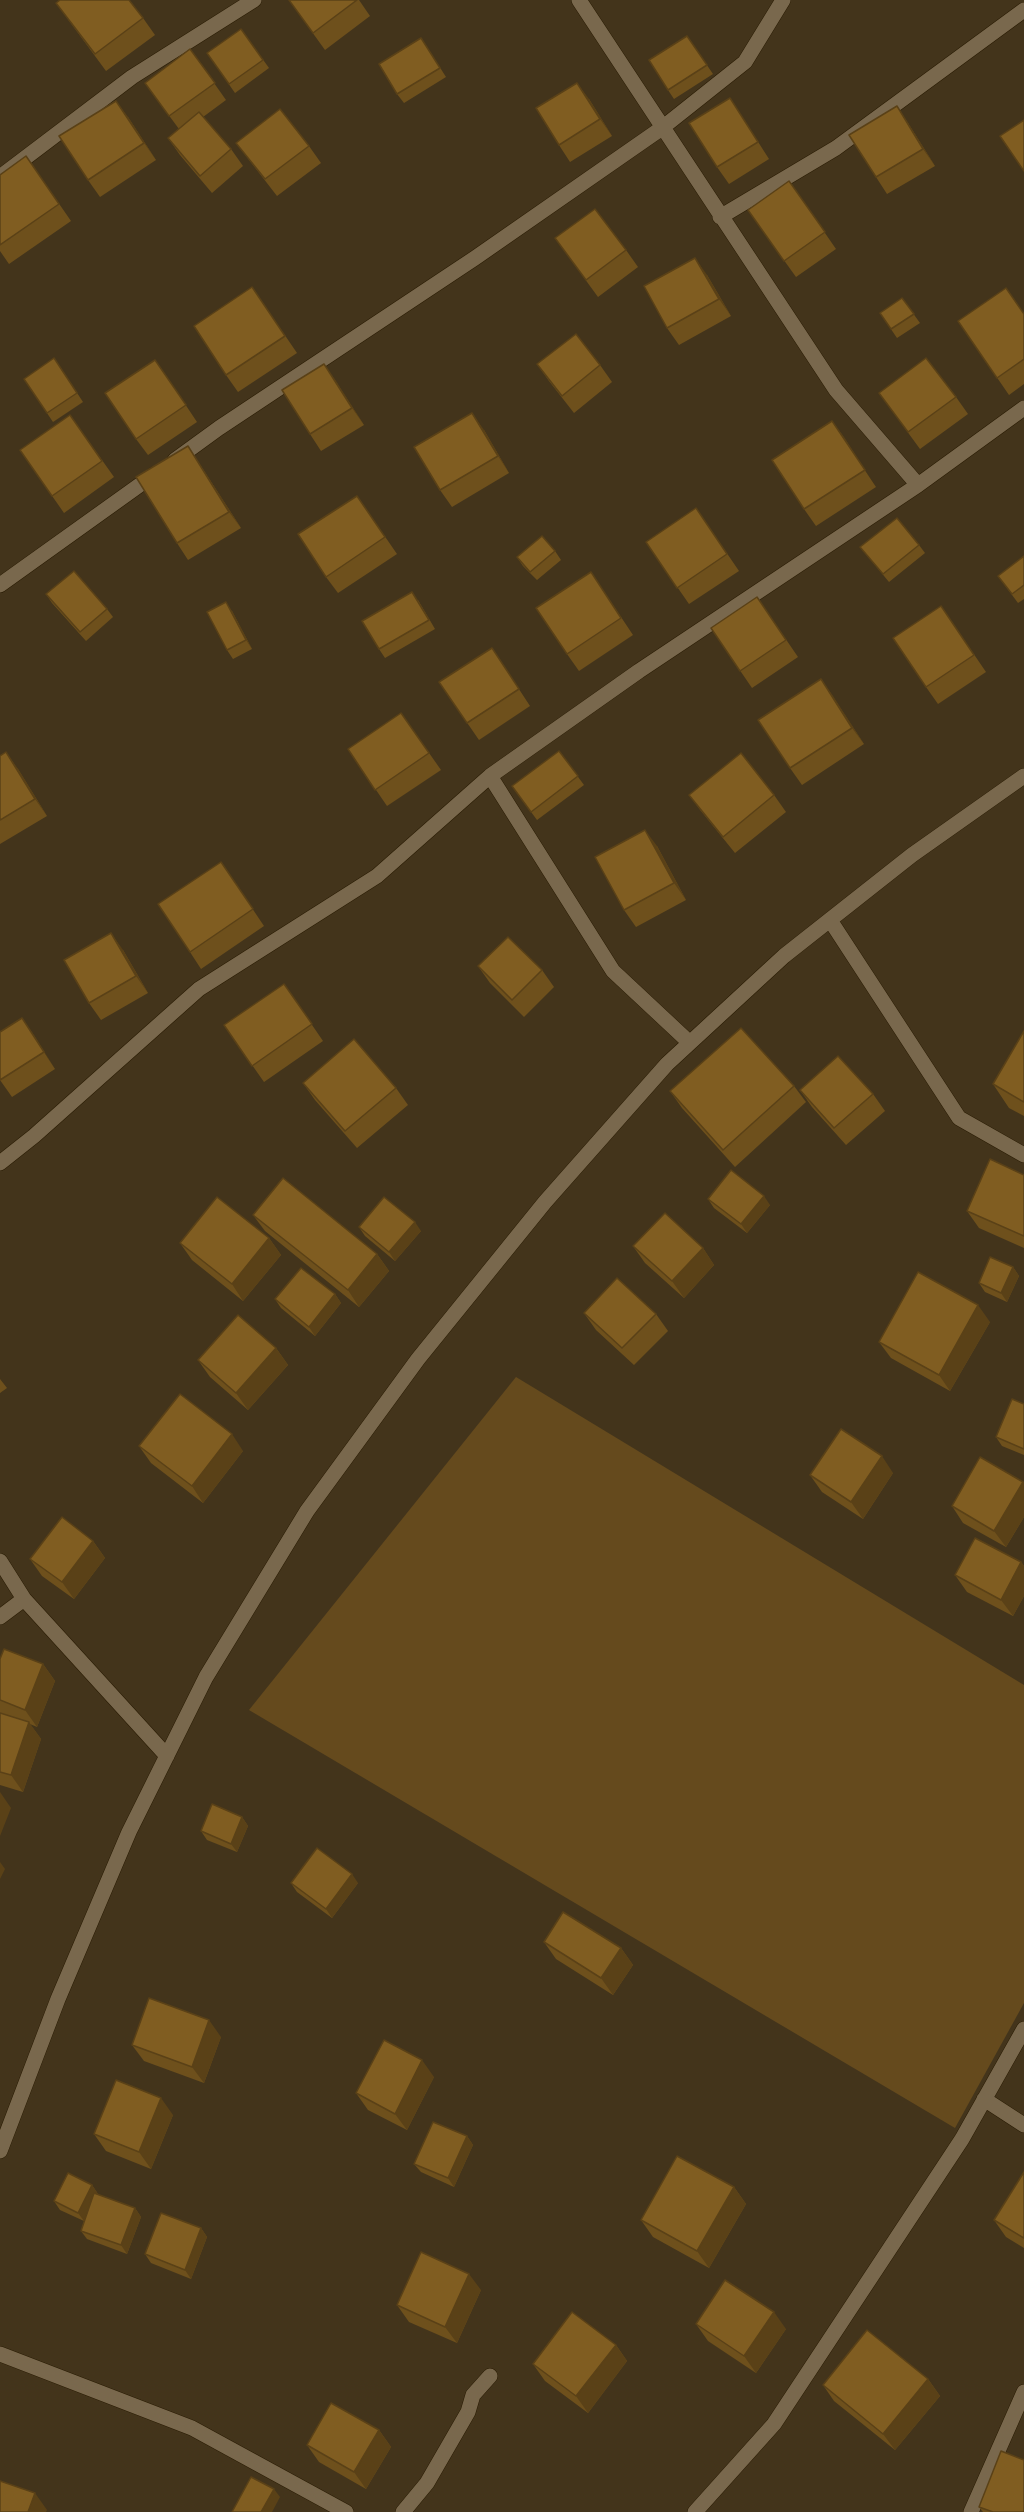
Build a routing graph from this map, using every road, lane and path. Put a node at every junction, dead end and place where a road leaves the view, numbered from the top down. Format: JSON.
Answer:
{"nodes":[{"id":1,"x":254,"y":0,"type":"edge"},
{"id":2,"x":579,"y":0,"type":"edge"},
{"id":3,"x":783,"y":0,"type":"edge"},
{"id":4,"x":1024,"y":10,"type":"edge"},
{"id":5,"x":662,"y":128,"type":"junction"},
{"id":6,"x":0,"y":177,"type":"edge"},
{"id":7,"x":720,"y":217,"type":"junction"},
{"id":8,"x":1024,"y":408,"type":"edge"},
{"id":9,"x":918,"y":485,"type":"junction"},
{"id":10,"x":0,"y":585,"type":"edge"},
{"id":11,"x":490,"y":776,"type":"junction"},
{"id":12,"x":1024,"y":776,"type":"edge"},
{"id":13,"x":830,"y":920,"type":"junction"},
{"id":14,"x":690,"y":1043,"type":"junction"},
{"id":15,"x":1024,"y":1155,"type":"edge"},
{"id":16,"x":0,"y":1163,"type":"edge"},
{"id":17,"x":0,"y":1562,"type":"edge"},
{"id":18,"x":24,"y":1599,"type":"junction"},
{"id":19,"x":0,"y":1617,"type":"edge"},
{"id":20,"x":167,"y":1756,"type":"junction"},
{"id":21,"x":1024,"y":2029,"type":"edge"},
{"id":22,"x":984,"y":2099,"type":"junction"},
{"id":23,"x":1024,"y":2125,"type":"edge"},
{"id":24,"x":0,"y":2151,"type":"edge"},
{"id":25,"x":0,"y":2354,"type":"edge"},
{"id":26,"x":490,"y":2376,"type":"dead end"},
{"id":27,"x":1024,"y":2392,"type":"edge"},
{"id":28,"x":346,"y":2512,"type":"edge"},
{"id":29,"x":403,"y":2512,"type":"edge"},
{"id":30,"x":695,"y":2512,"type":"edge"},
{"id":31,"x":971,"y":2512,"type":"edge"}],
"edges":[{"from":1,"to":6,"type":"street"},
{"from":2,"to":5,"type":"street"},
{"from":3,"to":5,"type":"street"},
{"from":4,"to":7,"type":"street"},
{"from":5,"to":7,"type":"street"},
{"from":5,"to":10,"type":"street"},
{"from":7,"to":9,"type":"street"},
{"from":8,"to":9,"type":"street"},
{"from":9,"to":11,"type":"street"},
{"from":11,"to":14,"type":"street"},
{"from":11,"to":16,"type":"street"},
{"from":12,"to":13,"type":"street"},
{"from":13,"to":14,"type":"street"},
{"from":13,"to":15,"type":"street"},
{"from":14,"to":20,"type":"street"},
{"from":17,"to":18,"type":"street"},
{"from":18,"to":19,"type":"street"},
{"from":18,"to":20,"type":"street"},
{"from":20,"to":24,"type":"street"},
{"from":21,"to":22,"type":"street"},
{"from":22,"to":23,"type":"street"},
{"from":22,"to":30,"type":"street"},
{"from":25,"to":28,"type":"street"},
{"from":26,"to":29,"type":"street"},
{"from":27,"to":31,"type":"street"}]}
